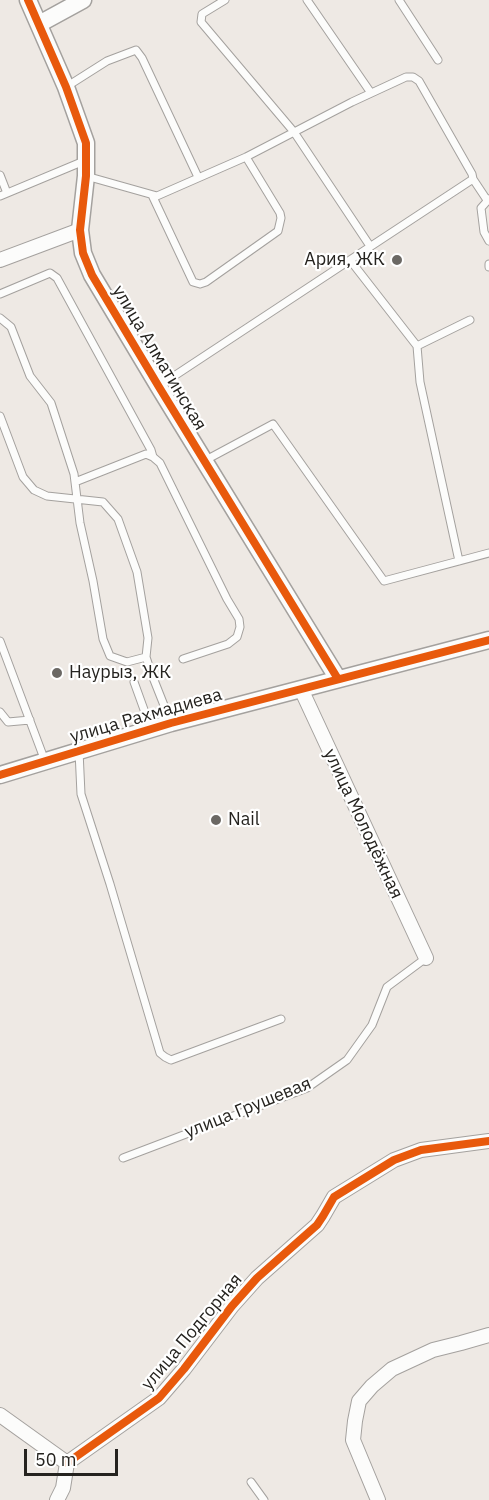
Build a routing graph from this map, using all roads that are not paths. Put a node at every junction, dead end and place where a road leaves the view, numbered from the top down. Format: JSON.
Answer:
{"nodes":[{"id":1,"x":28,"y":0,"type":"edge"},
{"id":2,"x":83,"y":0,"type":"edge"},
{"id":3,"x":225,"y":0,"type":"edge"},
{"id":4,"x":307,"y":0,"type":"edge"},
{"id":5,"x":399,"y":0,"type":"edge"},
{"id":6,"x":39,"y":24,"type":"junction"},
{"id":7,"x":438,"y":60,"type":"dead end"},
{"id":8,"x":66,"y":87,"type":"junction"},
{"id":9,"x":371,"y":93,"type":"junction"},
{"id":10,"x":294,"y":132,"type":"junction"},
{"id":11,"x":246,"y":157,"type":"junction"},
{"id":12,"x":86,"y":168,"type":"junction"},
{"id":13,"x":0,"y":175,"type":"edge"},
{"id":14,"x":198,"y":177,"type":"junction"},
{"id":15,"x":473,"y":179,"type":"junction"},
{"id":16,"x":4,"y":194,"type":"edge"},
{"id":17,"x":152,"y":195,"type":"junction"},
{"id":18,"x":488,"y":200,"type":"edge"},
{"id":19,"x":80,"y":230,"type":"junction"},
{"id":20,"x":489,"y":241,"type":"edge"},
{"id":21,"x":370,"y":246,"type":"junction"},
{"id":22,"x":0,"y":260,"type":"edge"},
{"id":23,"x":350,"y":260,"type":"junction"},
{"id":24,"x":0,"y":294,"type":"edge"},
{"id":25,"x":0,"y":318,"type":"edge"},
{"id":26,"x":470,"y":320,"type":"dead end"},
{"id":27,"x":417,"y":346,"type":"junction"},
{"id":28,"x":159,"y":387,"type":"junction"},
{"id":29,"x":0,"y":416,"type":"edge"},
{"id":30,"x":153,"y":457,"type":"junction"},
{"id":31,"x":204,"y":461,"type":"junction"},
{"id":32,"x":75,"y":483,"type":"junction"},
{"id":33,"x":77,"y":500,"type":"junction"},
{"id":34,"x":489,"y":553,"type":"edge"},
{"id":35,"x":459,"y":561,"type":"junction"},
{"id":36,"x":0,"y":640,"type":"edge"},
{"id":37,"x":489,"y":640,"type":"edge"},
{"id":38,"x":183,"y":659,"type":"dead end"},
{"id":39,"x":152,"y":675,"type":"dead end"},
{"id":40,"x":338,"y":679,"type":"junction"},
{"id":41,"x":134,"y":682,"type":"dead end"},
{"id":42,"x":301,"y":689,"type":"junction"},
{"id":43,"x":0,"y":712,"type":"edge"},
{"id":44,"x":30,"y":720,"type":"junction"},
{"id":45,"x":171,"y":723,"type":"junction"},
{"id":46,"x":151,"y":729,"type":"junction"},
{"id":47,"x":79,"y":751,"type":"junction"},
{"id":48,"x":45,"y":761,"type":"junction"},
{"id":49,"x":0,"y":775,"type":"edge"},
{"id":50,"x":426,"y":958,"type":"joint"},
{"id":51,"x":281,"y":1018,"type":"dead end"},
{"id":52,"x":489,"y":1142,"type":"edge"},
{"id":53,"x":123,"y":1158,"type":"dead end"},
{"id":54,"x":489,"y":1335,"type":"edge"},
{"id":55,"x":0,"y":1415,"type":"edge"},
{"id":56,"x":67,"y":1463,"type":"junction"},
{"id":57,"x":251,"y":1482,"type":"dead end"},
{"id":58,"x":57,"y":1500,"type":"edge"},
{"id":59,"x":264,"y":1500,"type":"edge"},
{"id":60,"x":378,"y":1500,"type":"edge"}],
"edges":[{"from":1,"to":6,"type":"street","name":"улица Алматинская"},
{"from":2,"to":6,"type":"street"},
{"from":3,"to":10,"type":"lane"},
{"from":4,"to":9,"type":"lane"},
{"from":5,"to":7,"type":"lane"},
{"from":6,"to":8,"type":"street","name":"улица Алматинская"},
{"from":8,"to":12,"type":"street","name":"улица Алматинская"},
{"from":8,"to":14,"type":"lane"},
{"from":9,"to":10,"type":"lane"},
{"from":9,"to":15,"type":"lane"},
{"from":10,"to":11,"type":"lane"},
{"from":10,"to":21,"type":"lane"},
{"from":11,"to":14,"type":"lane"},
{"from":11,"to":17,"type":"lane"},
{"from":12,"to":16,"type":"lane"},
{"from":12,"to":17,"type":"lane"},
{"from":12,"to":19,"type":"street","name":"улица Алматинская"},
{"from":13,"to":16,"type":"lane"},
{"from":14,"to":17,"type":"lane"},
{"from":15,"to":18,"type":"lane"},
{"from":15,"to":21,"type":"lane"},
{"from":18,"to":20,"type":"lane"},
{"from":19,"to":22,"type":"street"},
{"from":19,"to":28,"type":"street","name":"улица Алматинская"},
{"from":21,"to":23,"type":"lane"},
{"from":23,"to":27,"type":"lane"},
{"from":23,"to":28,"type":"lane"},
{"from":24,"to":30,"type":"lane"},
{"from":25,"to":32,"type":"lane"},
{"from":26,"to":27,"type":"lane"},
{"from":27,"to":35,"type":"lane"},
{"from":28,"to":31,"type":"street","name":"улица Алматинская"},
{"from":29,"to":33,"type":"lane"},
{"from":30,"to":32,"type":"lane"},
{"from":30,"to":38,"type":"lane"},
{"from":31,"to":35,"type":"lane"},
{"from":31,"to":40,"type":"street","name":"улица Алматинская"},
{"from":32,"to":33,"type":"lane"},
{"from":33,"to":33,"type":"lane"},
{"from":34,"to":35,"type":"lane"},
{"from":36,"to":44,"type":"lane"},
{"from":37,"to":40,"type":"street","name":"улица Рахмадиева"},
{"from":39,"to":45,"type":"lane"},
{"from":40,"to":42,"type":"street","name":"улица Рахмадиева"},
{"from":41,"to":46,"type":"lane"},
{"from":42,"to":45,"type":"street","name":"улица Рахмадиева"},
{"from":42,"to":50,"type":"street","name":"улица Молодёжная"},
{"from":43,"to":44,"type":"lane"},
{"from":44,"to":48,"type":"lane"},
{"from":45,"to":46,"type":"street","name":"улица Рахмадиева"},
{"from":46,"to":47,"type":"street","name":"улица Рахмадиева"},
{"from":47,"to":48,"type":"street","name":"улица Рахмадиева"},
{"from":47,"to":51,"type":"lane"},
{"from":48,"to":49,"type":"street","name":"улица Рахмадиева"},
{"from":50,"to":53,"type":"lane","name":"улица Грушевая"},
{"from":52,"to":56,"type":"street","name":"улица Подгорная"},
{"from":54,"to":60,"type":"street"},
{"from":55,"to":56,"type":"street"},
{"from":56,"to":58,"type":"street"},
{"from":57,"to":59,"type":"lane"}]}
